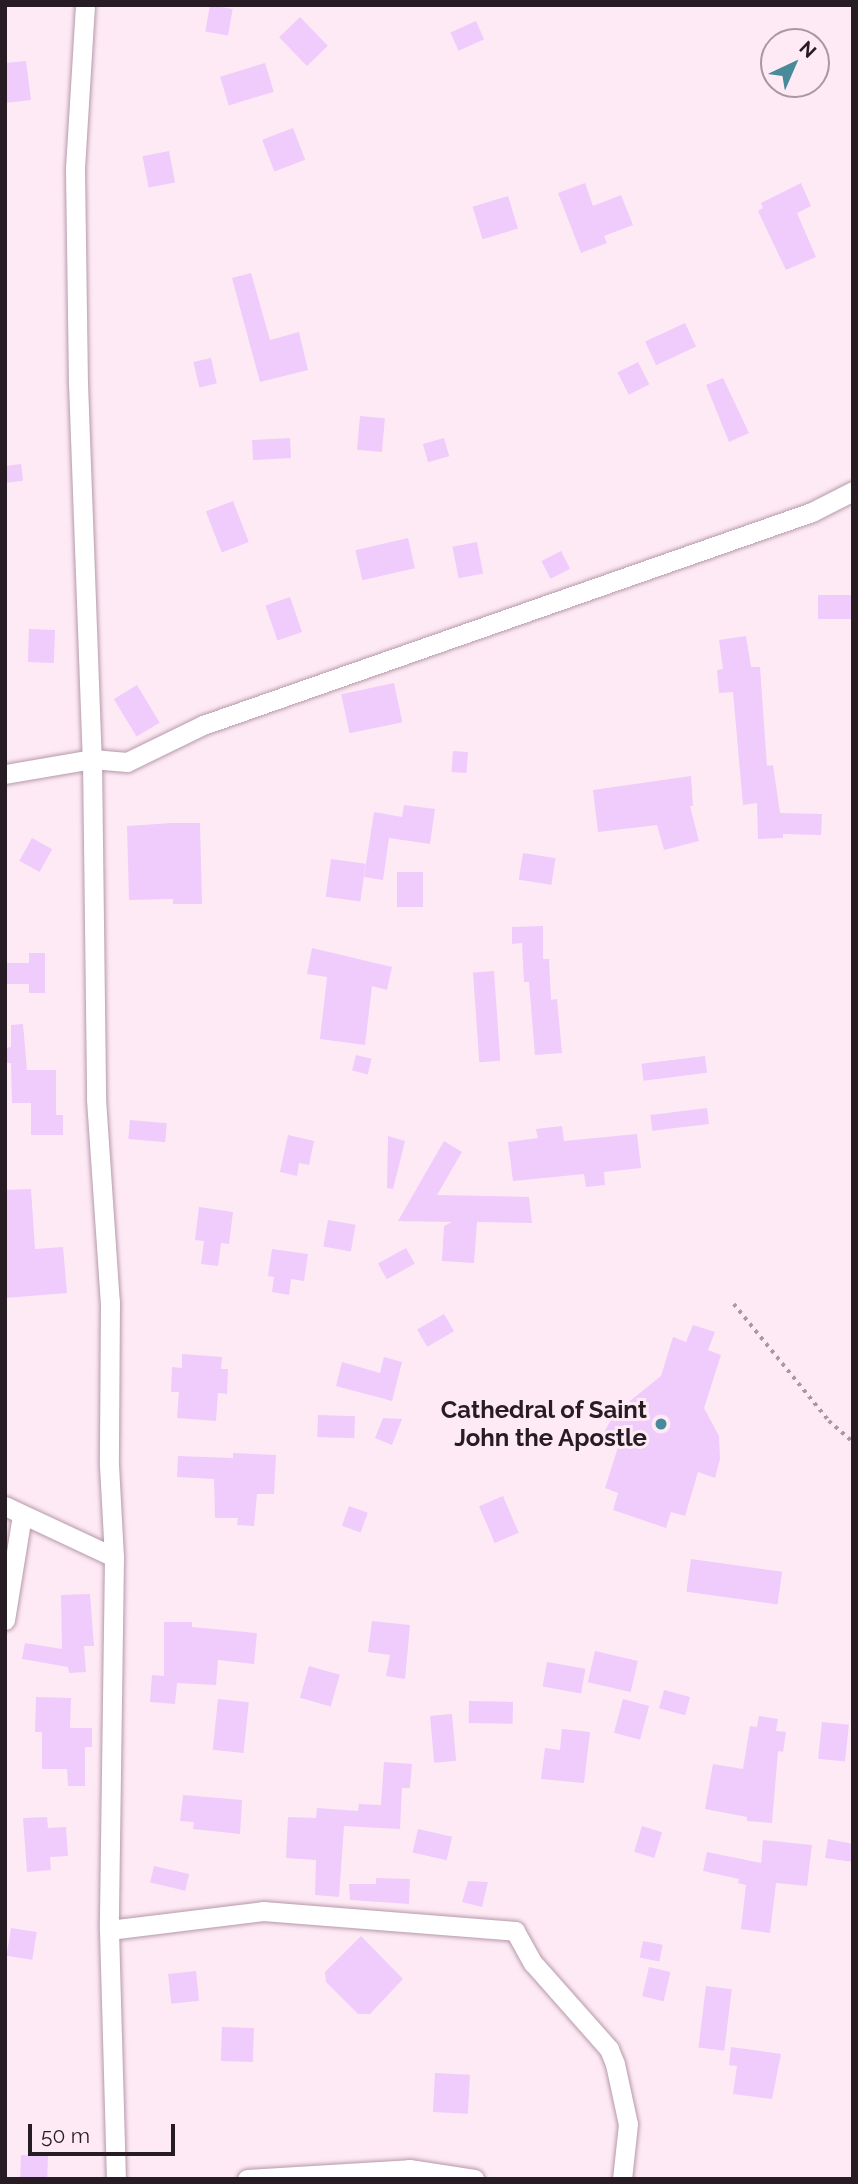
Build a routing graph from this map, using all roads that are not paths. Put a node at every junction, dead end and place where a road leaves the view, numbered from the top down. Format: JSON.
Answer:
{"nodes":[{"id":1,"x":85,"y":5,"type":"edge"},
{"id":2,"x":853,"y":491,"type":"edge"},
{"id":3,"x":92,"y":759,"type":"junction"},
{"id":4,"x":5,"y":774,"type":"edge"},
{"id":5,"x":14,"y":1511,"type":"edge"},
{"id":6,"x":114,"y":1557,"type":"junction"},
{"id":7,"x":5,"y":1620,"type":"edge"},
{"id":8,"x":109,"y":1930,"type":"junction"},
{"id":9,"x":116,"y":2179,"type":"edge"},
{"id":10,"x":247,"y":2179,"type":"edge"},
{"id":11,"x":474,"y":2179,"type":"edge"},
{"id":12,"x":622,"y":2179,"type":"edge"}],
"edges":[{"from":1,"to":3,"type":"street"},
{"from":2,"to":3,"type":"street"},
{"from":3,"to":4,"type":"street"},
{"from":3,"to":6,"type":"street"},
{"from":5,"to":6,"type":"street"},
{"from":5,"to":7,"type":"street"},
{"from":6,"to":8,"type":"street"},
{"from":8,"to":9,"type":"street"},
{"from":8,"to":12,"type":"street"},
{"from":10,"to":11,"type":"street"}]}
